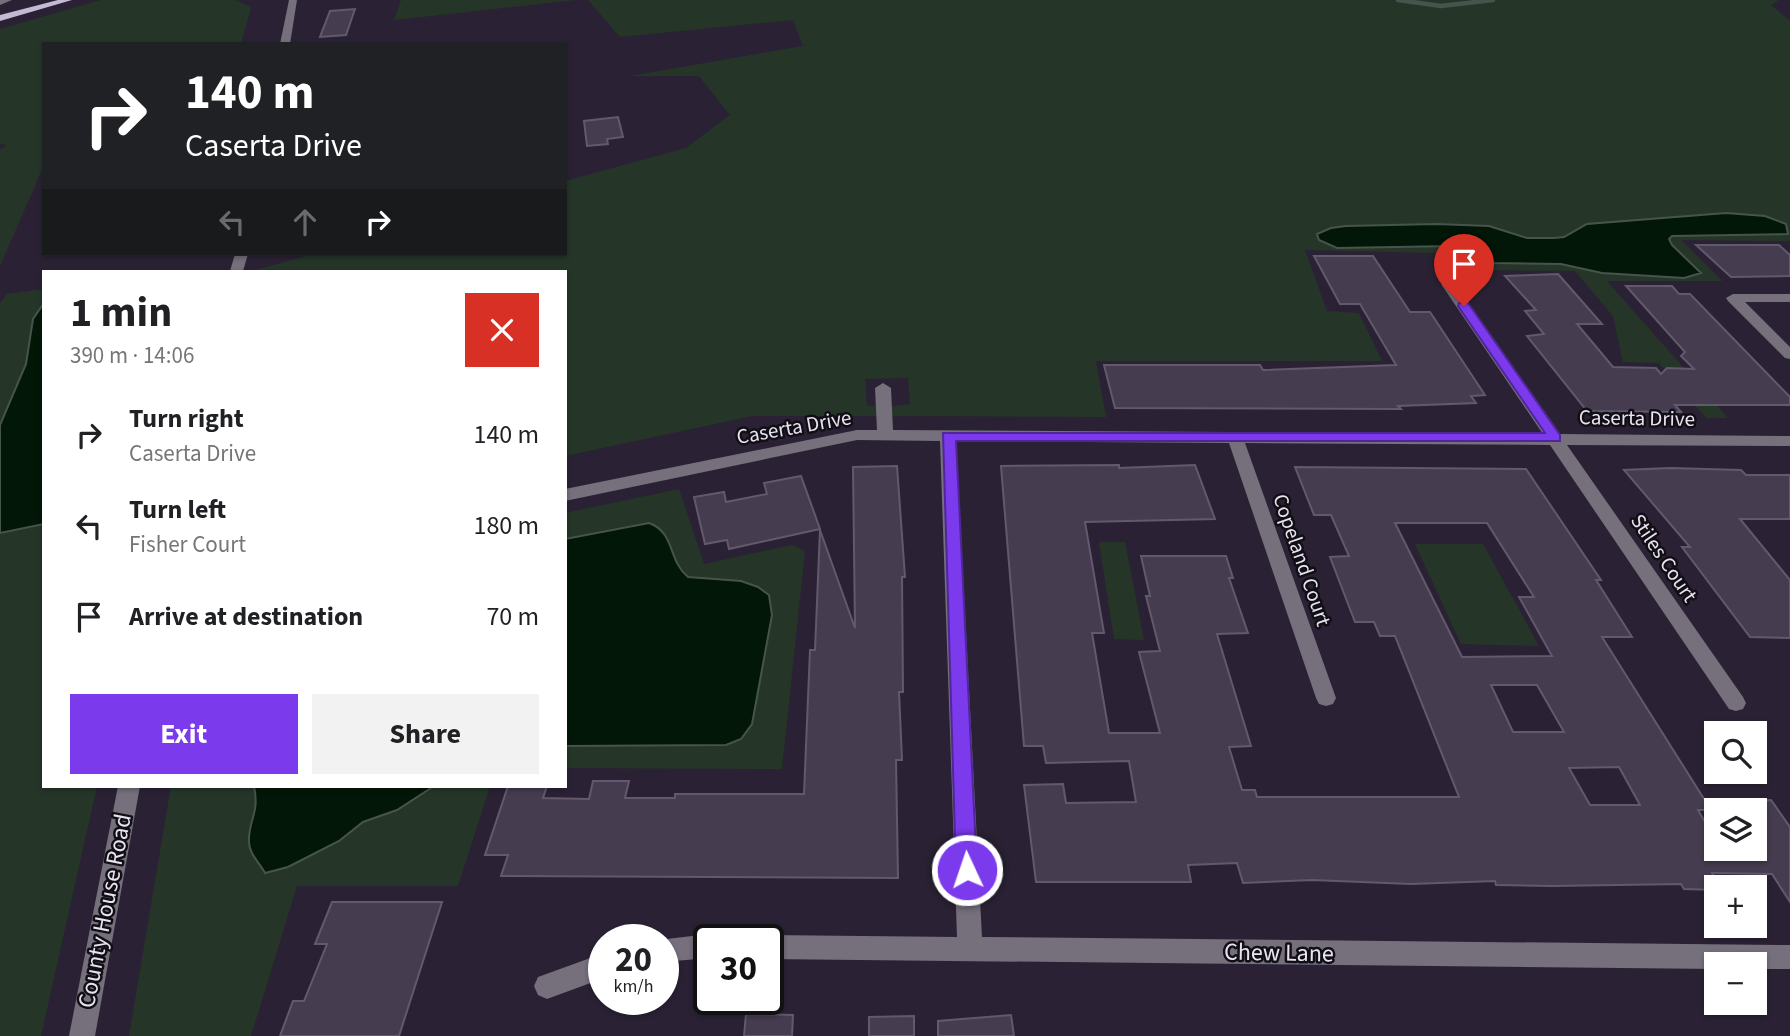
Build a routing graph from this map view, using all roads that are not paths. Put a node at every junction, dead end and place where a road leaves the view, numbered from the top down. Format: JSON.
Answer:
{"nodes":[{"id":1,"x":8,"y":0,"type":"edge"},
{"id":2,"x":68,"y":0,"type":"edge"},
{"id":3,"x":293,"y":0,"type":"edge"},
{"id":4,"x":0,"y":2,"type":"edge"},
{"id":5,"x":0,"y":18,"type":"edge"},
{"id":6,"x":285,"y":42,"type":"edge"},
{"id":7,"x":1448,"y":284,"type":"dead end"},
{"id":8,"x":1790,"y":298,"type":"edge"},
{"id":9,"x":1790,"y":355,"type":"edge"},
{"id":10,"x":883,"y":388,"type":"dead end"},
{"id":11,"x":885,"y":435,"type":"junction"},
{"id":12,"x":948,"y":436,"type":"junction"},
{"id":13,"x":1235,"y":437,"type":"junction"},
{"id":14,"x":1555,"y":438,"type":"junction"},
{"id":15,"x":1790,"y":440,"type":"edge"},
{"id":16,"x":567,"y":495,"type":"edge"},
{"id":17,"x":1326,"y":698,"type":"dead end"},
{"id":18,"x":1736,"y":704,"type":"dead end"},
{"id":19,"x":129,"y":788,"type":"edge"},
{"id":20,"x":784,"y":947,"type":"edge"},
{"id":21,"x":970,"y":950,"type":"junction"},
{"id":22,"x":1790,"y":957,"type":"edge"},
{"id":23,"x":588,"y":971,"type":"edge"},
{"id":24,"x":547,"y":986,"type":"dead end"},
{"id":25,"x":82,"y":1036,"type":"edge"}],
"edges":[{"from":1,"to":4,"type":"street"},
{"from":2,"to":5,"type":"main road"},
{"from":3,"to":6,"type":"street"},
{"from":7,"to":14,"type":"street","name":"Stiles Court"},
{"from":8,"to":9,"type":"street"},
{"from":10,"to":11,"type":"street"},
{"from":11,"to":12,"type":"street","name":"Caserta Drive"},
{"from":11,"to":16,"type":"street","name":"Caserta Drive"},
{"from":12,"to":13,"type":"street","name":"Caserta Drive"},
{"from":12,"to":21,"type":"street"},
{"from":13,"to":14,"type":"street","name":"Caserta Drive"},
{"from":13,"to":17,"type":"street","name":"Copeland Court"},
{"from":14,"to":15,"type":"street","name":"Caserta Drive"},
{"from":14,"to":18,"type":"street","name":"Stiles Court"},
{"from":19,"to":25,"type":"street","name":"County House Road"},
{"from":20,"to":21,"type":"street","name":"Chew Lane"},
{"from":21,"to":22,"type":"street","name":"Chew Lane"},
{"from":23,"to":24,"type":"street"}]}
